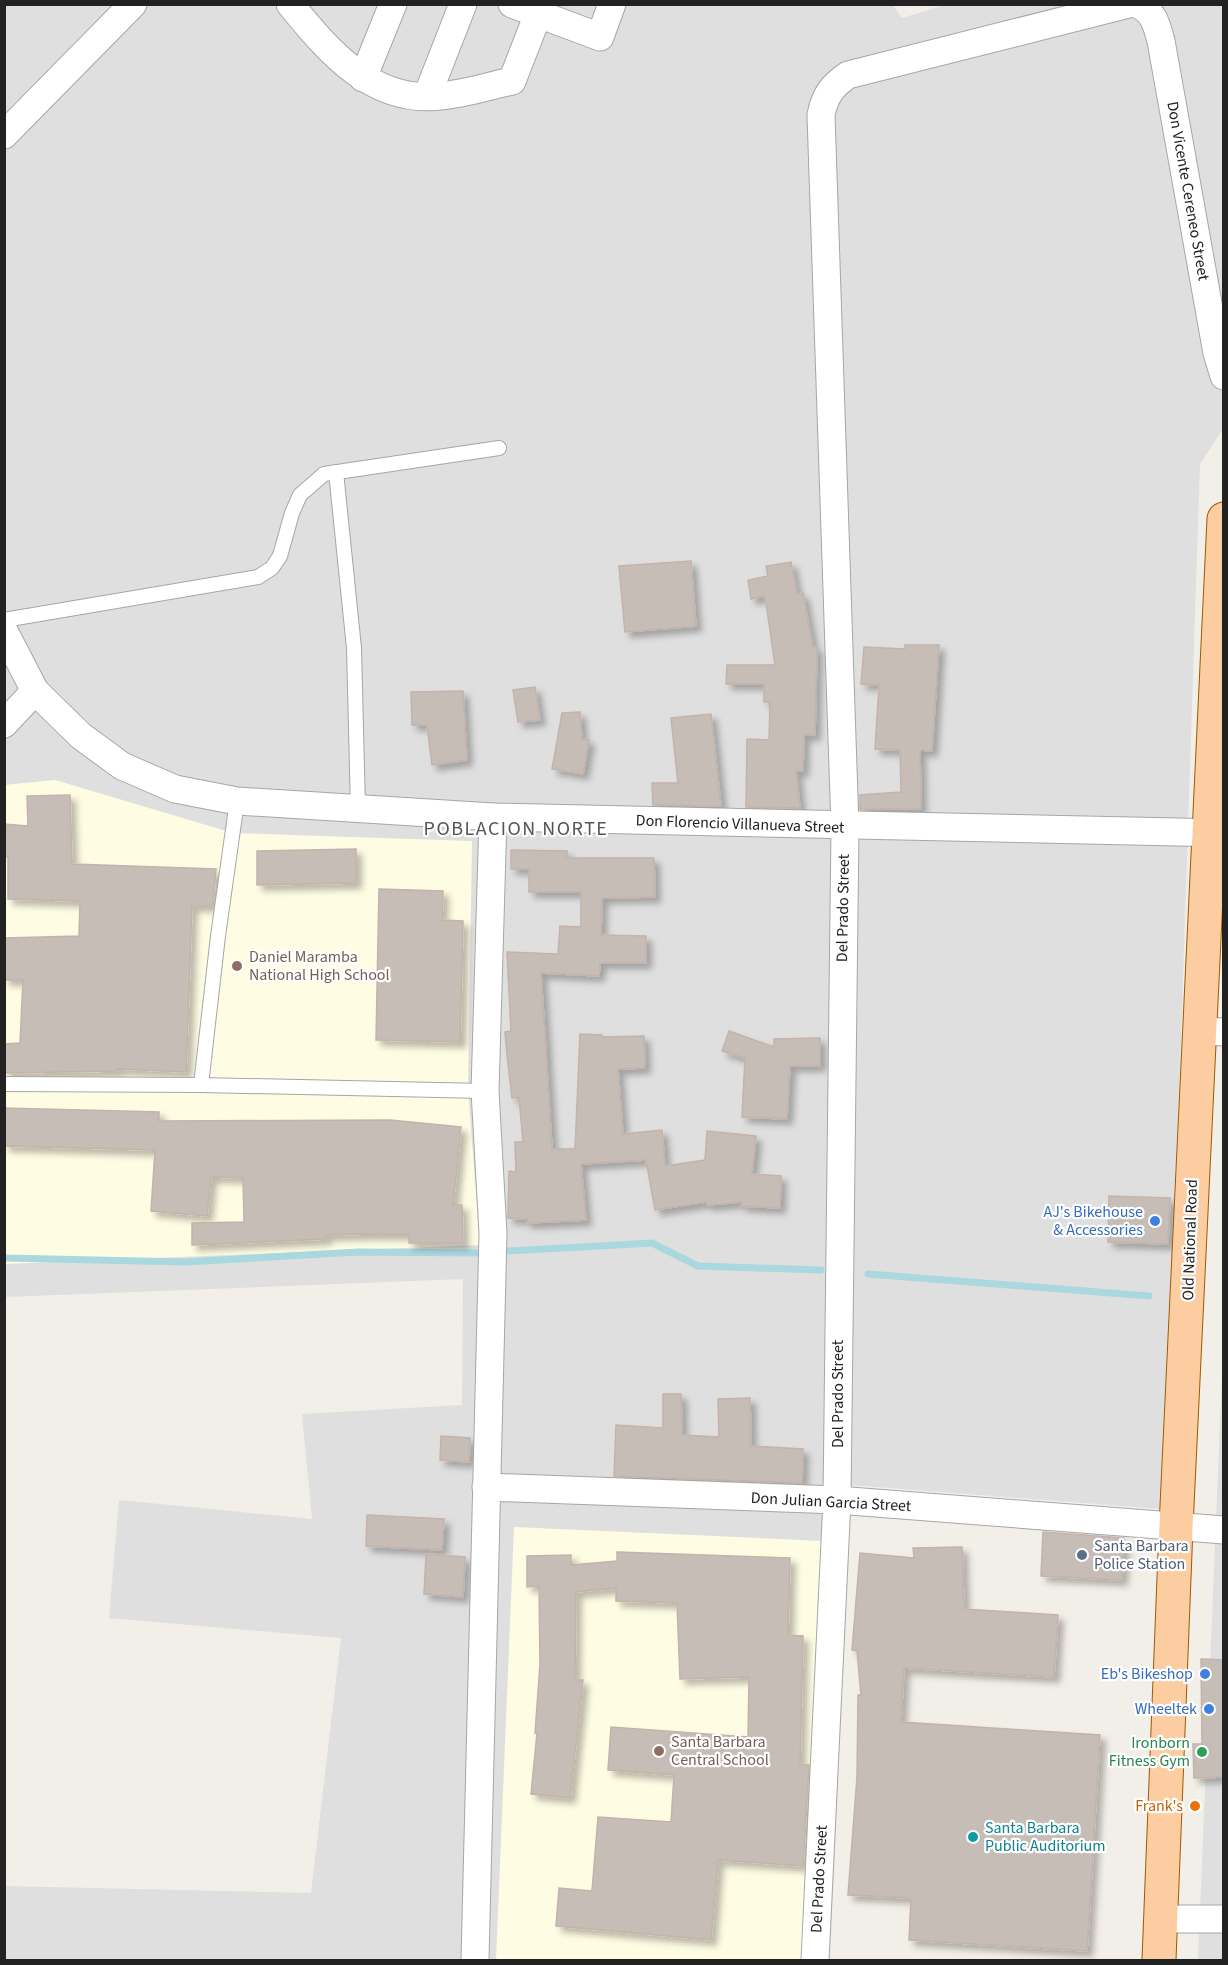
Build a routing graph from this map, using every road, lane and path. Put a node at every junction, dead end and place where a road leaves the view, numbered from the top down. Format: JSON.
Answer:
{"nodes":[{"id":1,"x":133,"y":4,"type":"edge"},
{"id":2,"x":393,"y":4,"type":"edge"},
{"id":3,"x":463,"y":4,"type":"edge"},
{"id":4,"x":512,"y":4,"type":"edge"},
{"id":5,"x":612,"y":4,"type":"edge"},
{"id":6,"x":1140,"y":6,"type":"edge"},
{"id":7,"x":540,"y":9,"type":"edge"},
{"id":8,"x":303,"y":10,"type":"edge"},
{"id":9,"x":363,"y":78,"type":"junction"},
{"id":10,"x":427,"y":96,"type":"junction"},
{"id":11,"x":4,"y":135,"type":"edge"},
{"id":12,"x":1224,"y":376,"type":"edge"},
{"id":13,"x":500,"y":448,"type":"dead end"},
{"id":14,"x":336,"y":472,"type":"junction"},
{"id":15,"x":1224,"y":519,"type":"edge"},
{"id":16,"x":4,"y":620,"type":"edge"},
{"id":17,"x":4,"y":631,"type":"edge"},
{"id":18,"x":35,"y":691,"type":"junction"},
{"id":19,"x":4,"y":724,"type":"edge"},
{"id":20,"x":237,"y":801,"type":"junction"},
{"id":21,"x":358,"y":809,"type":"junction"},
{"id":22,"x":492,"y":817,"type":"junction"},
{"id":23,"x":844,"y":827,"type":"junction"},
{"id":24,"x":1216,"y":833,"type":"edge"},
{"id":25,"x":1211,"y":1032,"type":"edge"},
{"id":26,"x":4,"y":1084,"type":"edge"},
{"id":27,"x":201,"y":1085,"type":"junction"},
{"id":28,"x":485,"y":1091,"type":"junction"},
{"id":29,"x":486,"y":1487,"type":"junction"},
{"id":30,"x":837,"y":1500,"type":"junction"},
{"id":31,"x":1176,"y":1527,"type":"junction"},
{"id":32,"x":1224,"y":1530,"type":"edge"},
{"id":33,"x":1161,"y":1919,"type":"junction"},
{"id":34,"x":1224,"y":1919,"type":"edge"},
{"id":35,"x":475,"y":1960,"type":"edge"},
{"id":36,"x":816,"y":1960,"type":"edge"},
{"id":37,"x":1159,"y":1960,"type":"edge"}],
"edges":[{"from":1,"to":11,"type":"street"},
{"from":2,"to":9,"type":"street"},
{"from":3,"to":10,"type":"street"},
{"from":4,"to":7,"type":"street"},
{"from":5,"to":7,"type":"street"},
{"from":6,"to":12,"type":"street","name":"Don Vicente Cereneo Street"},
{"from":6,"to":23,"type":"street","name":"Del Prado Street"},
{"from":7,"to":10,"type":"street"},
{"from":8,"to":9,"type":"street"},
{"from":9,"to":10,"type":"street"},
{"from":13,"to":14,"type":"lane"},
{"from":14,"to":16,"type":"lane"},
{"from":14,"to":21,"type":"lane"},
{"from":15,"to":24,"type":"main road","name":"Old National Road"},
{"from":17,"to":18,"type":"street","name":"Don Florencio Villanueva Street"},
{"from":18,"to":19,"type":"street"},
{"from":18,"to":20,"type":"street","name":"Don Florencio Villanueva Street"},
{"from":20,"to":21,"type":"street","name":"Don Florencio Villanueva Street"},
{"from":20,"to":27,"type":"lane"},
{"from":21,"to":22,"type":"street","name":"Don Florencio Villanueva Street"},
{"from":22,"to":23,"type":"street","name":"Don Florencio Villanueva Street"},
{"from":22,"to":28,"type":"street"},
{"from":23,"to":24,"type":"street","name":"Don Florencio Villanueva Street"},
{"from":23,"to":30,"type":"street","name":"Del Prado Street"},
{"from":24,"to":25,"type":"main road","name":"Old National Road"},
{"from":25,"to":31,"type":"main road","name":"Old National Road"},
{"from":26,"to":27,"type":"lane"},
{"from":27,"to":28,"type":"lane"},
{"from":28,"to":29,"type":"street"},
{"from":29,"to":30,"type":"street","name":"Don Julian Garcia Street"},
{"from":29,"to":35,"type":"street"},
{"from":30,"to":31,"type":"street","name":"Don Julian Garcia Street"},
{"from":30,"to":36,"type":"street","name":"Del Prado Street"},
{"from":31,"to":32,"type":"street","name":"Don Julian Garcia Street"},
{"from":31,"to":33,"type":"main road","name":"Old National Road"},
{"from":33,"to":34,"type":"street"},
{"from":33,"to":37,"type":"main road","name":"Old National Road"}]}
